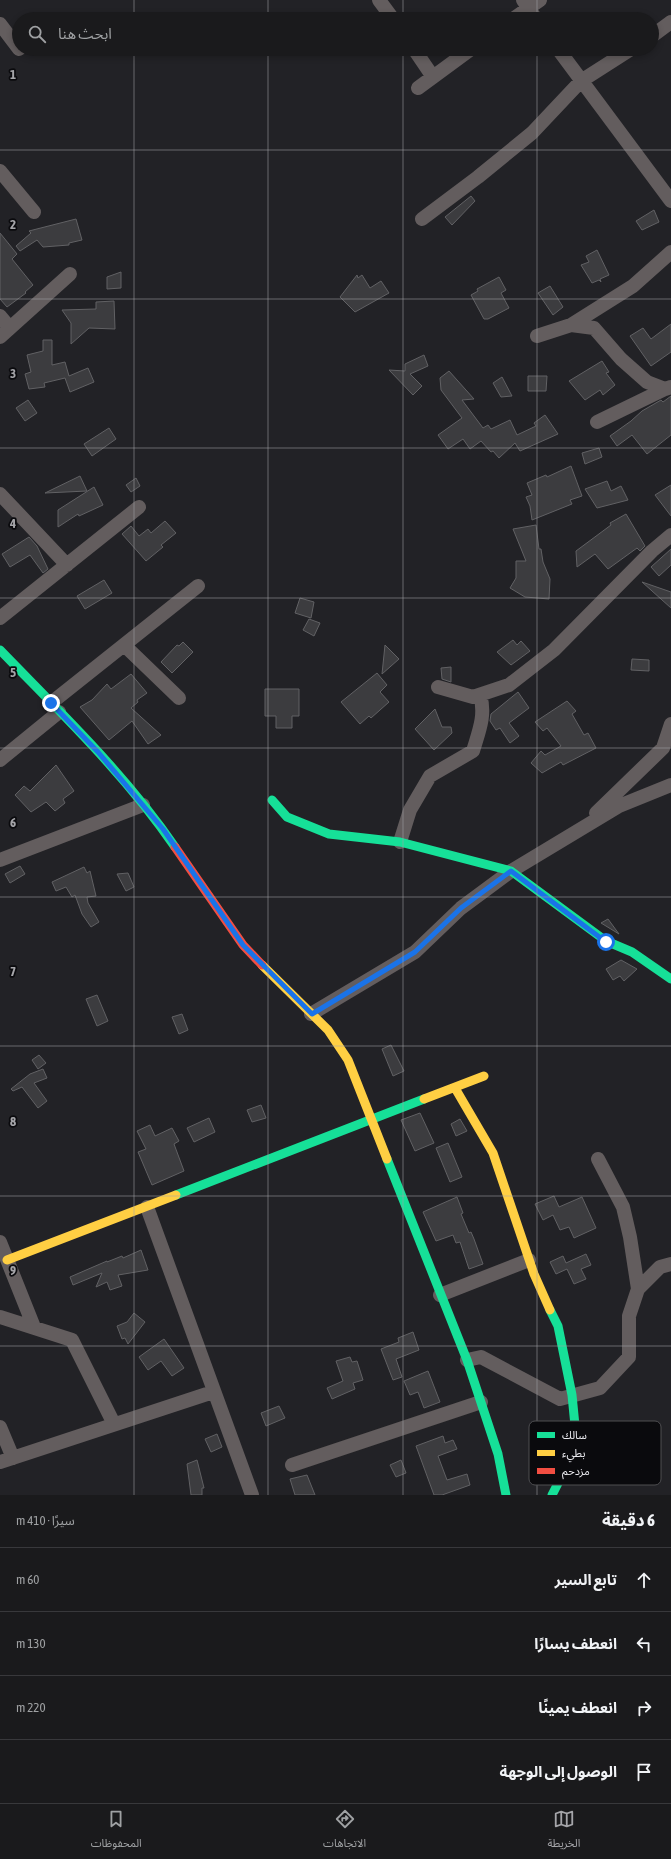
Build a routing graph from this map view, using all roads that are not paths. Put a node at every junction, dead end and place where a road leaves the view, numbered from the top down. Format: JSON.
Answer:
{"nodes":[{"id":1,"x":379,"y":0,"type":"edge"},
{"id":2,"x":540,"y":0,"type":"edge"},
{"id":3,"x":529,"y":9,"type":"edge"},
{"id":4,"x":388,"y":12,"type":"edge"},
{"id":5,"x":671,"y":22,"type":"edge"},
{"id":6,"x":0,"y":24,"type":"edge"},
{"id":7,"x":659,"y":31,"type":"edge"},
{"id":8,"x":12,"y":40,"type":"edge"},
{"id":9,"x":419,"y":56,"type":"edge"},
{"id":10,"x":462,"y":56,"type":"edge"},
{"id":11,"x":563,"y":56,"type":"edge"},
{"id":12,"x":620,"y":56,"type":"edge"},
{"id":13,"x":433,"y":77,"type":"junction"},
{"id":14,"x":581,"y":81,"type":"junction"},
{"id":15,"x":418,"y":88,"type":"dead end"},
{"id":16,"x":0,"y":171,"type":"edge"},
{"id":17,"x":671,"y":201,"type":"edge"},
{"id":18,"x":34,"y":212,"type":"dead end"},
{"id":19,"x":422,"y":219,"type":"dead end"},
{"id":20,"x":671,"y":252,"type":"edge"},
{"id":21,"x":70,"y":274,"type":"dead end"},
{"id":22,"x":0,"y":316,"type":"edge"},
{"id":23,"x":571,"y":325,"type":"junction"},
{"id":24,"x":5,"y":333,"type":"edge"},
{"id":25,"x":537,"y":336,"type":"dead end"},
{"id":26,"x":668,"y":388,"type":"edge"},
{"id":27,"x":597,"y":422,"type":"dead end"},
{"id":28,"x":0,"y":494,"type":"edge"},
{"id":29,"x":139,"y":507,"type":"dead end"},
{"id":30,"x":671,"y":535,"type":"edge"},
{"id":31,"x":66,"y":565,"type":"junction"},
{"id":32,"x":198,"y":586,"type":"dead end"},
{"id":33,"x":0,"y":618,"type":"edge"},
{"id":34,"x":124,"y":645,"type":"junction"},
{"id":35,"x":0,"y":650,"type":"edge"},
{"id":36,"x":438,"y":687,"type":"dead end"},
{"id":37,"x":480,"y":695,"type":"junction"},
{"id":38,"x":179,"y":698,"type":"dead end"},
{"id":39,"x":55,"y":707,"type":"junction"},
{"id":40,"x":671,"y":724,"type":"edge"},
{"id":41,"x":0,"y":760,"type":"edge"},
{"id":42,"x":671,"y":785,"type":"edge"},
{"id":43,"x":272,"y":800,"type":"dead end"},
{"id":44,"x":143,"y":805,"type":"junction"},
{"id":45,"x":579,"y":830,"type":"junction"},
{"id":46,"x":400,"y":842,"type":"junction"},
{"id":47,"x":0,"y":860,"type":"edge"},
{"id":48,"x":511,"y":871,"type":"junction"},
{"id":49,"x":671,"y":979,"type":"edge"},
{"id":50,"x":312,"y":1014,"type":"junction"},
{"id":51,"x":484,"y":1076,"type":"dead end"},
{"id":52,"x":455,"y":1088,"type":"junction"},
{"id":53,"x":372,"y":1120,"type":"junction"},
{"id":54,"x":598,"y":1159,"type":"dead end"},
{"id":55,"x":147,"y":1207,"type":"junction"},
{"id":56,"x":0,"y":1242,"type":"edge"},
{"id":57,"x":7,"y":1260,"type":"junction"},
{"id":58,"x":529,"y":1260,"type":"junction"},
{"id":59,"x":671,"y":1264,"type":"edge"},
{"id":60,"x":638,"y":1289,"type":"junction"},
{"id":61,"x":440,"y":1294,"type":"junction"},
{"id":62,"x":0,"y":1317,"type":"edge"},
{"id":63,"x":34,"y":1327,"type":"junction"},
{"id":64,"x":467,"y":1360,"type":"junction"},
{"id":65,"x":213,"y":1392,"type":"junction"},
{"id":66,"x":572,"y":1395,"type":"junction"},
{"id":67,"x":481,"y":1402,"type":"junction"},
{"id":68,"x":575,"y":1421,"type":"edge"},
{"id":69,"x":114,"y":1424,"type":"junction"},
{"id":70,"x":0,"y":1427,"type":"edge"},
{"id":71,"x":6,"y":1460,"type":"edge"},
{"id":72,"x":292,"y":1465,"type":"dead end"},
{"id":73,"x":557,"y":1485,"type":"edge"},
{"id":74,"x":252,"y":1495,"type":"edge"},
{"id":75,"x":506,"y":1495,"type":"edge"},
{"id":76,"x":552,"y":1495,"type":"edge"}],
"edges":[{"from":1,"to":4,"type":"street"},
{"from":2,"to":3,"type":"street"},
{"from":5,"to":7,"type":"street"},
{"from":6,"to":8,"type":"street"},
{"from":9,"to":13,"type":"street"},
{"from":10,"to":13,"type":"street"},
{"from":11,"to":14,"type":"street"},
{"from":12,"to":14,"type":"street"},
{"from":13,"to":15,"type":"street"},
{"from":14,"to":17,"type":"street"},
{"from":14,"to":19,"type":"street"},
{"from":16,"to":18,"type":"street"},
{"from":20,"to":23,"type":"street"},
{"from":21,"to":24,"type":"street"},
{"from":22,"to":24,"type":"street"},
{"from":23,"to":25,"type":"street"},
{"from":23,"to":26,"type":"street"},
{"from":26,"to":27,"type":"street"},
{"from":28,"to":31,"type":"street"},
{"from":29,"to":31,"type":"street"},
{"from":30,"to":37,"type":"street"},
{"from":31,"to":33,"type":"street"},
{"from":32,"to":34,"type":"street"},
{"from":34,"to":38,"type":"street"},
{"from":34,"to":39,"type":"street"},
{"from":35,"to":39,"type":"street"},
{"from":36,"to":37,"type":"street"},
{"from":37,"to":46,"type":"street"},
{"from":39,"to":41,"type":"street"},
{"from":39,"to":44,"type":"street"},
{"from":40,"to":45,"type":"street"},
{"from":42,"to":45,"type":"street"},
{"from":43,"to":46,"type":"street"},
{"from":44,"to":47,"type":"street"},
{"from":44,"to":50,"type":"street"},
{"from":45,"to":48,"type":"street"},
{"from":46,"to":48,"type":"street"},
{"from":48,"to":49,"type":"street"},
{"from":48,"to":50,"type":"street"},
{"from":50,"to":53,"type":"street"},
{"from":51,"to":52,"type":"street"},
{"from":52,"to":53,"type":"street"},
{"from":52,"to":58,"type":"street"},
{"from":53,"to":55,"type":"street"},
{"from":53,"to":61,"type":"street"},
{"from":54,"to":60,"type":"street"},
{"from":55,"to":57,"type":"street"},
{"from":55,"to":65,"type":"street"},
{"from":56,"to":57,"type":"street"},
{"from":57,"to":63,"type":"street"},
{"from":58,"to":61,"type":"street"},
{"from":58,"to":66,"type":"street"},
{"from":59,"to":60,"type":"street"},
{"from":60,"to":66,"type":"street"},
{"from":61,"to":64,"type":"street"},
{"from":62,"to":63,"type":"street"},
{"from":63,"to":69,"type":"street"},
{"from":64,"to":66,"type":"street"},
{"from":64,"to":67,"type":"street"},
{"from":65,"to":69,"type":"street"},
{"from":65,"to":74,"type":"street"},
{"from":66,"to":68,"type":"street"},
{"from":67,"to":72,"type":"street"},
{"from":67,"to":75,"type":"street"},
{"from":69,"to":71,"type":"street"},
{"from":70,"to":71,"type":"street"},
{"from":73,"to":76,"type":"street"}]}
